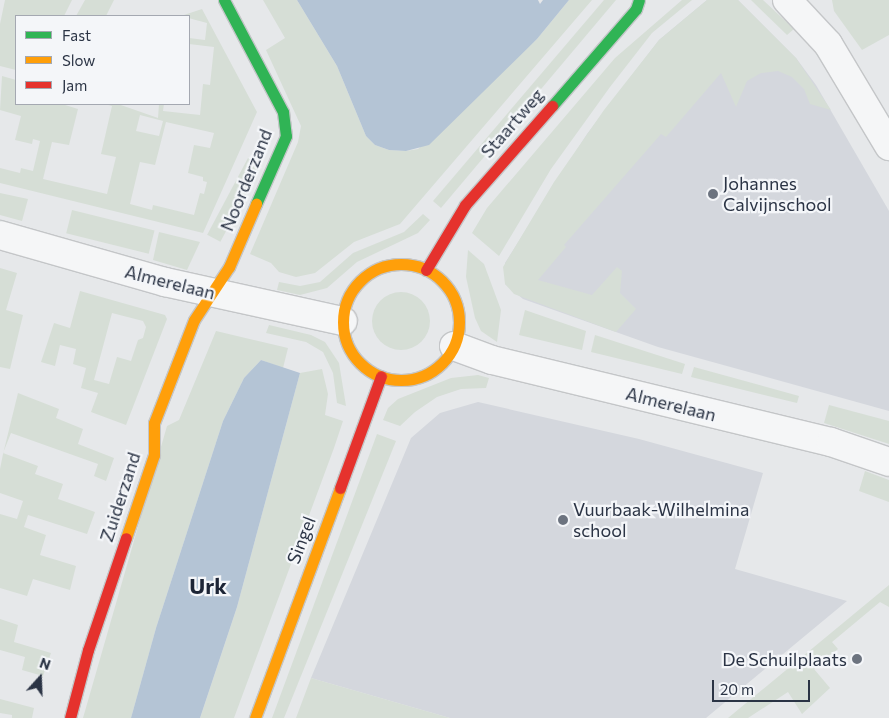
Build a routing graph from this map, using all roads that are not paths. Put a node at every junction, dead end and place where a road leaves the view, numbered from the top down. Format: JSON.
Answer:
{"nodes":[{"id":1,"x":224,"y":0,"type":"edge"},
{"id":2,"x":787,"y":0,"type":"edge"},
{"id":3,"x":653,"y":3,"type":"dead end"},
{"id":4,"x":638,"y":4,"type":"edge"},
{"id":5,"x":889,"y":146,"type":"edge"},
{"id":6,"x":0,"y":235,"type":"edge"},
{"id":7,"x":426,"y":270,"type":"junction"},
{"id":8,"x":212,"y":292,"type":"junction"},
{"id":9,"x":343,"y":321,"type":"junction"},
{"id":10,"x":454,"y":346,"type":"junction"},
{"id":11,"x":381,"y":376,"type":"junction"},
{"id":12,"x":889,"y":462,"type":"edge"},
{"id":13,"x":70,"y":718,"type":"edge"},
{"id":14,"x":255,"y":718,"type":"edge"}],
"edges":[{"from":1,"to":8,"type":"main road","name":"Noorderzand"},
{"from":2,"to":5,"type":"street"},
{"from":3,"to":4,"type":"main road","name":"Staartweg"},
{"from":4,"to":7,"type":"main road","name":"Staartweg"},
{"from":6,"to":8,"type":"street","name":"Almerelaan"},
{"from":7,"to":9,"type":"main road"},
{"from":7,"to":10,"type":"main road"},
{"from":8,"to":9,"type":"street","name":"Almerelaan"},
{"from":8,"to":13,"type":"main road","name":"Zuiderzand"},
{"from":9,"to":11,"type":"main road"},
{"from":10,"to":11,"type":"main road"},
{"from":10,"to":12,"type":"street","name":"Almerelaan"},
{"from":11,"to":14,"type":"main road","name":"Singel"}]}
